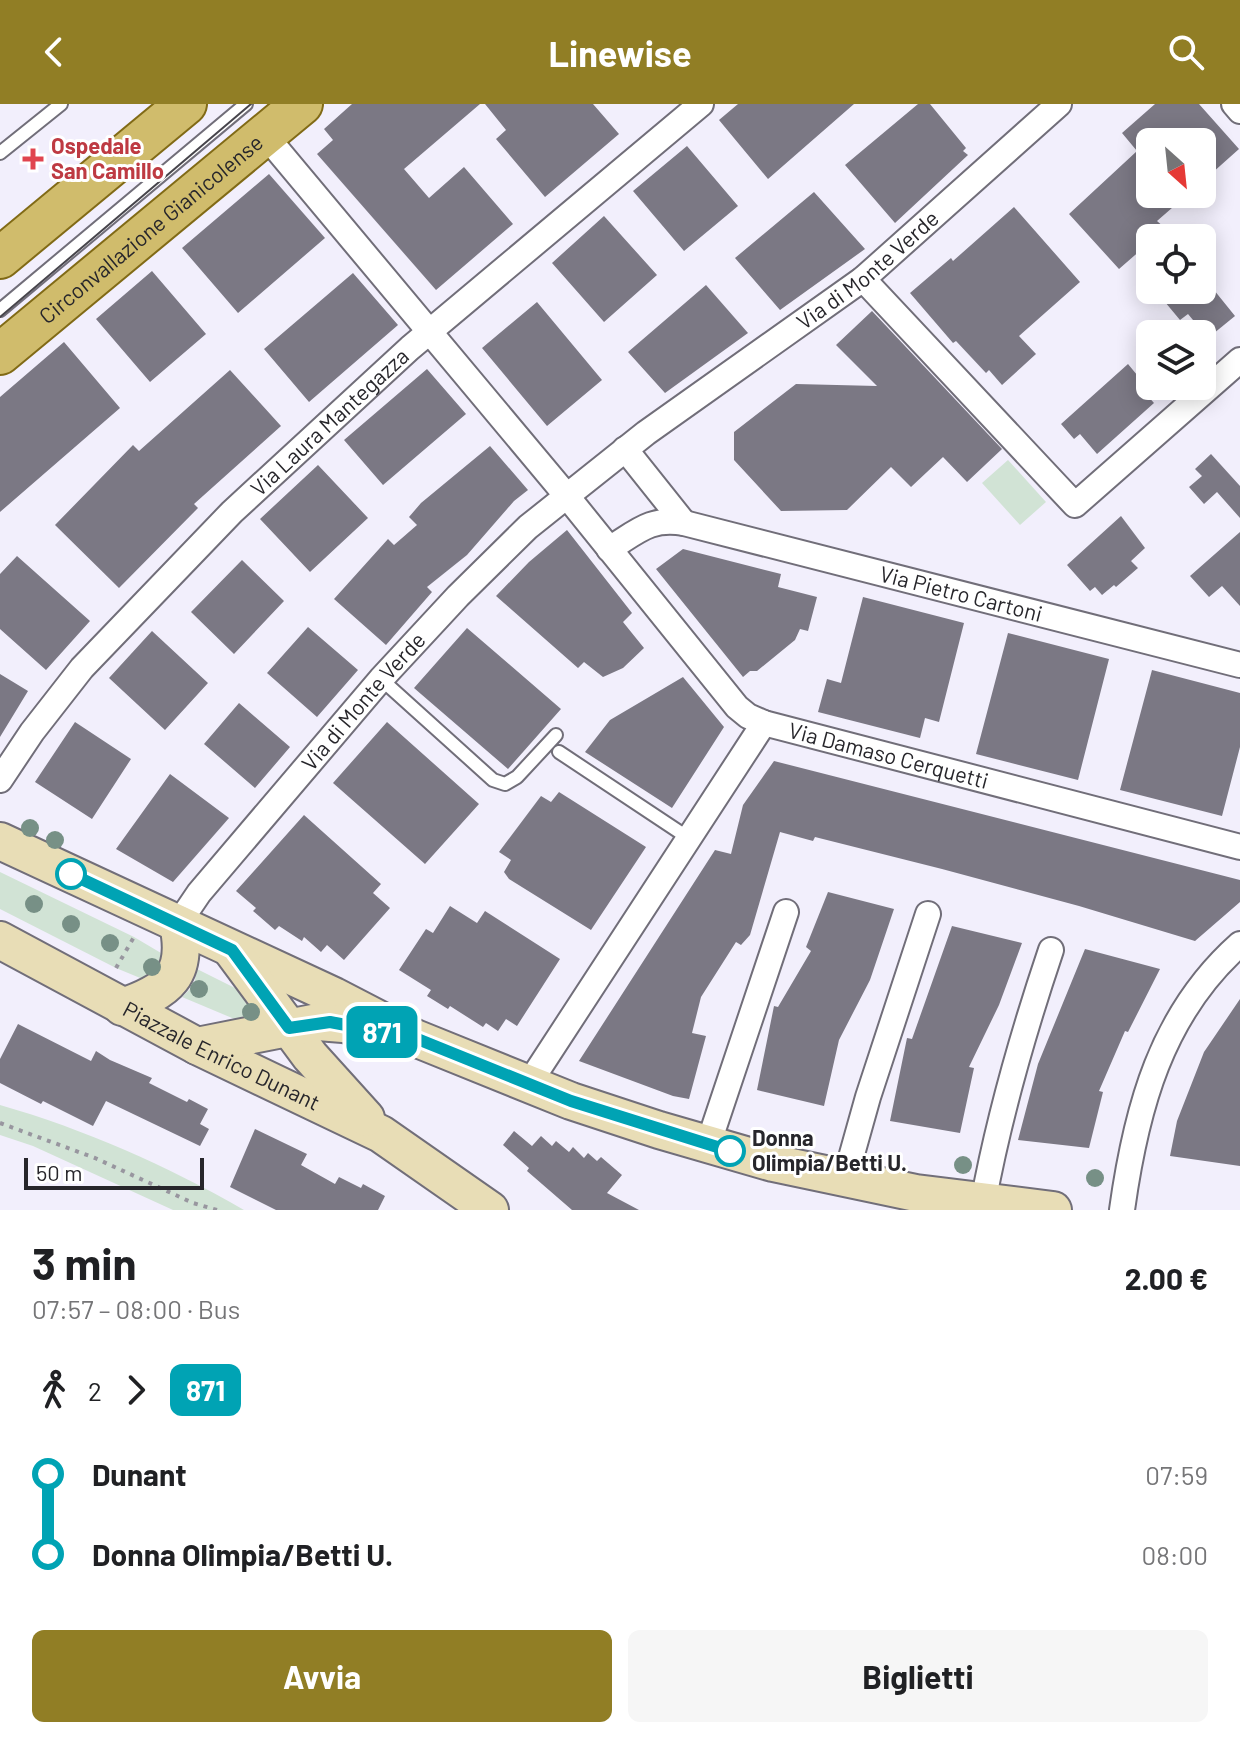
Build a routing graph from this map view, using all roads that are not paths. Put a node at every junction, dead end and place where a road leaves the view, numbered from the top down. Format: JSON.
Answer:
{"nodes":[{"id":1,"x":61,"y":104,"type":"edge"},
{"id":2,"x":186,"y":104,"type":"edge"},
{"id":3,"x":302,"y":104,"type":"edge"},
{"id":4,"x":701,"y":104,"type":"edge"},
{"id":5,"x":1059,"y":104,"type":"edge"},
{"id":6,"x":1234,"y":104,"type":"edge"},
{"id":7,"x":1240,"y":111,"type":"edge"},
{"id":8,"x":255,"y":120,"type":"edge"},
{"id":9,"x":0,"y":153,"type":"edge"},
{"id":10,"x":0,"y":258,"type":"edge"},
{"id":11,"x":863,"y":279,"type":"junction"},
{"id":12,"x":0,"y":310,"type":"edge"},
{"id":13,"x":429,"y":332,"type":"junction"},
{"id":14,"x":0,"y":354,"type":"edge"},
{"id":15,"x":1240,"y":360,"type":"edge"},
{"id":16,"x":625,"y":449,"type":"junction"},
{"id":17,"x":566,"y":495,"type":"junction"},
{"id":18,"x":684,"y":523,"type":"junction"},
{"id":19,"x":609,"y":549,"type":"junction"},
{"id":20,"x":1240,"y":665,"type":"edge"},
{"id":21,"x":381,"y":679,"type":"junction"},
{"id":22,"x":764,"y":723,"type":"junction"},
{"id":23,"x":556,"y":735,"type":"dead end"},
{"id":24,"x":559,"y":752,"type":"dead end"},
{"id":25,"x":0,"y":780,"type":"edge"},
{"id":26,"x":690,"y":839,"type":"junction"},
{"id":27,"x":0,"y":841,"type":"edge"},
{"id":28,"x":1240,"y":847,"type":"edge"},
{"id":29,"x":786,"y":912,"type":"dead end"},
{"id":30,"x":928,"y":914,"type":"dead end"},
{"id":31,"x":178,"y":924,"type":"junction"},
{"id":32,"x":0,"y":940,"type":"edge"},
{"id":33,"x":1240,"y":944,"type":"edge"},
{"id":34,"x":232,"y":950,"type":"junction"},
{"id":35,"x":1051,"y":950,"type":"dead end"},
{"id":36,"x":122,"y":1007,"type":"junction"},
{"id":37,"x":289,"y":1028,"type":"junction"},
{"id":38,"x":363,"y":1029,"type":"junction"},
{"id":39,"x":415,"y":1038,"type":"junction"},
{"id":40,"x":197,"y":1046,"type":"junction"},
{"id":41,"x":333,"y":1082,"type":"junction"},
{"id":42,"x":528,"y":1085,"type":"junction"},
{"id":43,"x":381,"y":1134,"type":"junction"},
{"id":44,"x":708,"y":1145,"type":"junction"},
{"id":45,"x":845,"y":1179,"type":"junction"},
{"id":46,"x":983,"y":1203,"type":"junction"},
{"id":47,"x":490,"y":1210,"type":"edge"},
{"id":48,"x":1053,"y":1210,"type":"edge"},
{"id":49,"x":1122,"y":1210,"type":"edge"}],
"edges":[{"from":1,"to":9,"type":"lane"},
{"from":2,"to":10,"type":"main road"},
{"from":3,"to":8,"type":"main road","name":"Circonvallazione Gianicolense"},
{"from":4,"to":13,"type":"street","name":"Via Laura Mantegazza"},
{"from":5,"to":11,"type":"street","name":"Via di Monte Verde"},
{"from":6,"to":7,"type":"street"},
{"from":8,"to":12,"type":"lane","name":"Circonvallazione Gianicolense"},
{"from":8,"to":13,"type":"street","name":"Via Damaso Cerquetti"},
{"from":8,"to":14,"type":"main road","name":"Circonvallazione Gianicolense"},
{"from":11,"to":15,"type":"street"},
{"from":11,"to":16,"type":"street","name":"Via di Monte Verde"},
{"from":13,"to":17,"type":"street","name":"Via Damaso Cerquetti"},
{"from":13,"to":25,"type":"street","name":"Via Laura Mantegazza"},
{"from":16,"to":17,"type":"street","name":"Via di Monte Verde"},
{"from":16,"to":18,"type":"street"},
{"from":17,"to":19,"type":"street","name":"Via Damaso Cerquetti"},
{"from":17,"to":21,"type":"street","name":"Via di Monte Verde"},
{"from":18,"to":19,"type":"street","name":"Via Pietro Cartoni"},
{"from":18,"to":20,"type":"street","name":"Via Pietro Cartoni"},
{"from":19,"to":22,"type":"street","name":"Via Damaso Cerquetti"},
{"from":21,"to":23,"type":"lane"},
{"from":21,"to":31,"type":"street","name":"Via di Monte Verde"},
{"from":22,"to":26,"type":"street"},
{"from":22,"to":28,"type":"street","name":"Via Damaso Cerquetti"},
{"from":24,"to":26,"type":"lane"},
{"from":26,"to":42,"type":"street"},
{"from":27,"to":31,"type":"street"},
{"from":29,"to":44,"type":"street"},
{"from":30,"to":45,"type":"street"},
{"from":31,"to":34,"type":"street"},
{"from":31,"to":36,"type":"street"},
{"from":32,"to":36,"type":"street","name":"Piazzale Enrico Dunant"},
{"from":33,"to":49,"type":"street"},
{"from":34,"to":37,"type":"street","name":"Piazzale Enrico Dunant"},
{"from":34,"to":39,"type":"street"},
{"from":35,"to":46,"type":"street"},
{"from":36,"to":40,"type":"street","name":"Piazzale Enrico Dunant"},
{"from":37,"to":38,"type":"street"},
{"from":37,"to":40,"type":"street"},
{"from":37,"to":41,"type":"street","name":"Piazzale Enrico Dunant"},
{"from":38,"to":39,"type":"street"},
{"from":38,"to":41,"type":"street"},
{"from":39,"to":42,"type":"street"},
{"from":40,"to":43,"type":"street","name":"Piazzale Enrico Dunant"},
{"from":41,"to":43,"type":"street","name":"Piazzale Enrico Dunant"},
{"from":42,"to":44,"type":"street"},
{"from":43,"to":47,"type":"street"},
{"from":44,"to":45,"type":"street"},
{"from":45,"to":46,"type":"street"},
{"from":46,"to":48,"type":"street"}]}
